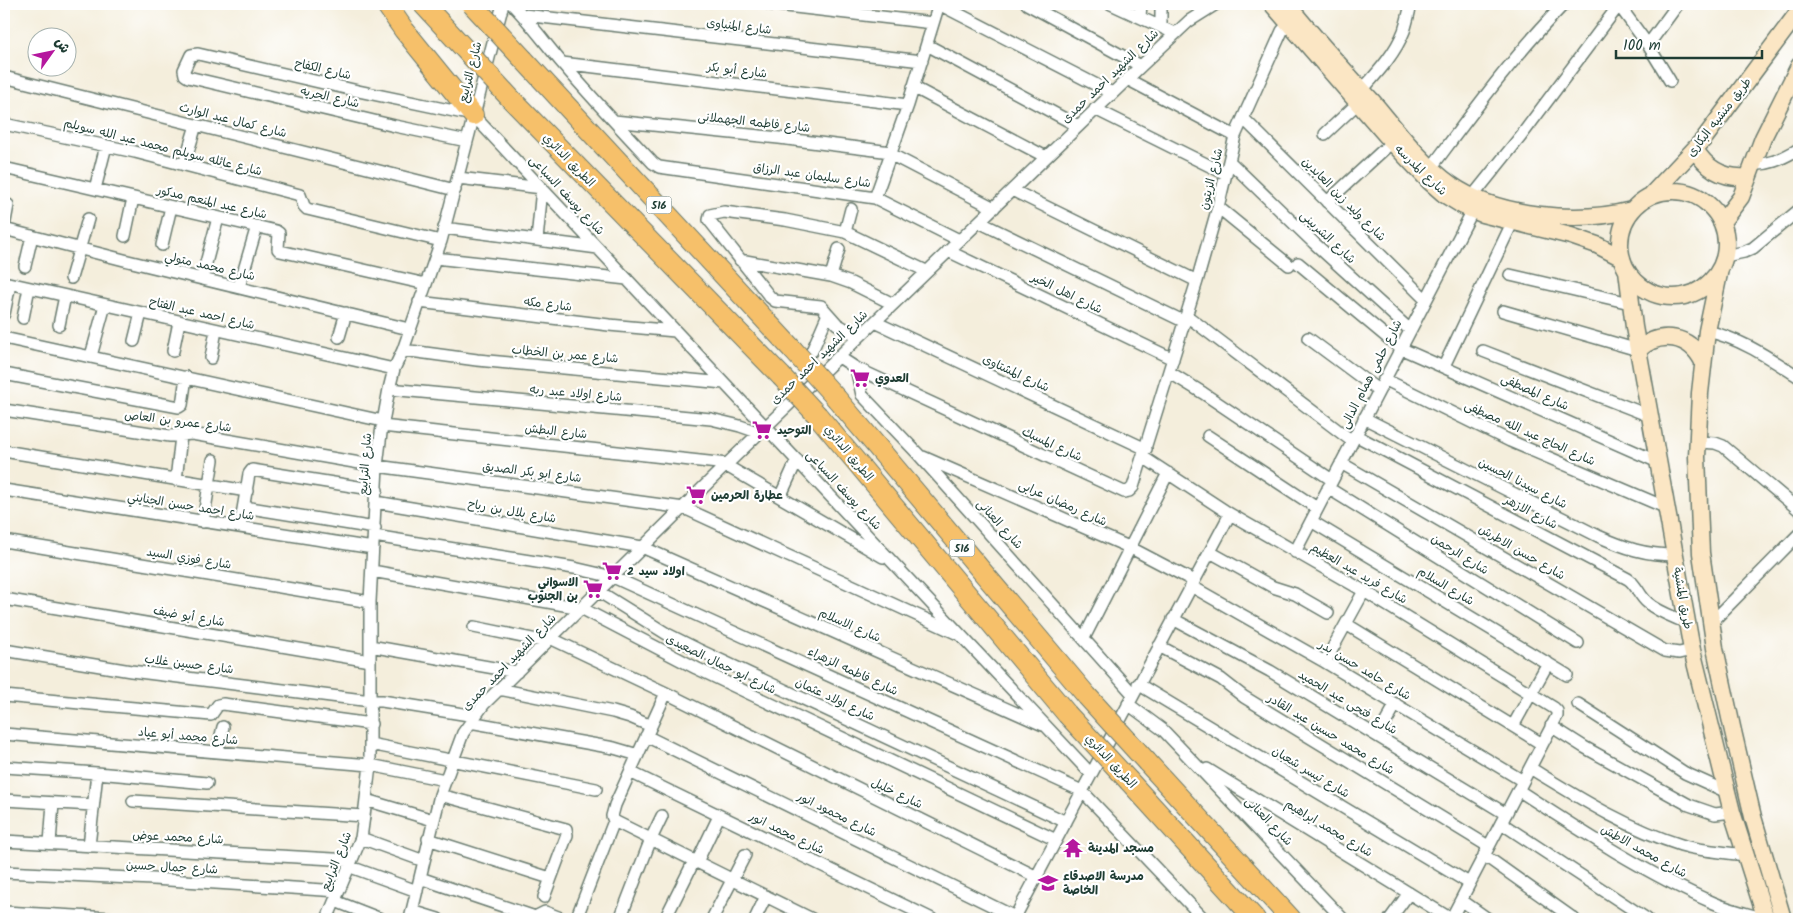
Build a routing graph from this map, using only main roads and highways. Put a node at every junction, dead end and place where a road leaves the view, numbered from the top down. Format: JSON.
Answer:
{"nodes":[{"id":1,"x":386,"y":4,"type":"edge"},
{"id":2,"x":423,"y":4,"type":"edge"},
{"id":3,"x":472,"y":4,"type":"edge"},
{"id":4,"x":473,"y":116,"type":"road end"},
{"id":5,"x":1255,"y":919,"type":"edge"},
{"id":6,"x":1291,"y":919,"type":"edge"}],
"edges":[{"from":1,"to":4,"type":"highway"},
{"from":2,"to":5,"type":"highway","name":"الطريق الدائري","number":"516","bridge":true},
{"from":3,"to":6,"type":"highway","name":"الطريق الدائري","number":"516","bridge":true}]}
